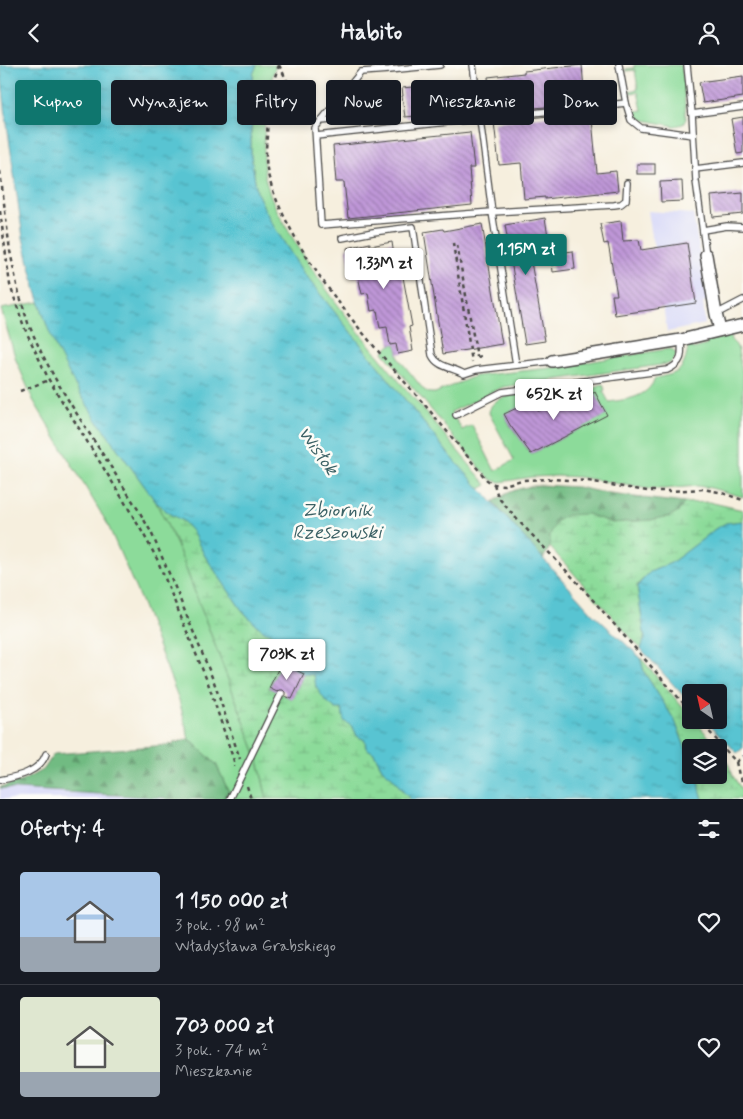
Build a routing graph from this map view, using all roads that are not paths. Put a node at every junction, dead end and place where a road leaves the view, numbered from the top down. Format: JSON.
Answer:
{"nodes":[{"id":1,"x":440,"y":65,"type":"edge"},
{"id":2,"x":473,"y":65,"type":"edge"},
{"id":3,"x":619,"y":65,"type":"edge"},
{"id":4,"x":687,"y":65,"type":"edge"},
{"id":5,"x":354,"y":80,"type":"edge"},
{"id":6,"x":475,"y":80,"type":"edge"},
{"id":7,"x":626,"y":103,"type":"junction"},
{"id":8,"x":743,"y":107,"type":"edge"},
{"id":9,"x":534,"y":113,"type":"edge"},
{"id":10,"x":326,"y":115,"type":"edge"},
{"id":11,"x":692,"y":115,"type":"junction"},
{"id":12,"x":326,"y":120,"type":"edge"},
{"id":13,"x":321,"y":121,"type":"junction"},
{"id":14,"x":422,"y":125,"type":"edge"},
{"id":15,"x":481,"y":125,"type":"edge"},
{"id":16,"x":693,"y":135,"type":"junction"},
{"id":17,"x":316,"y":136,"type":"junction"},
{"id":18,"x":743,"y":163,"type":"edge"},
{"id":19,"x":695,"y":169,"type":"junction"},
{"id":20,"x":627,"y":183,"type":"dead end"},
{"id":21,"x":492,"y":211,"type":"junction"},
{"id":22,"x":743,"y":227,"type":"edge"},
{"id":23,"x":703,"y":230,"type":"junction"},
{"id":24,"x":342,"y":238,"type":"dead end"},
{"id":25,"x":706,"y":255,"type":"joint"},
{"id":26,"x":743,"y":300,"type":"edge"},
{"id":27,"x":716,"y":314,"type":"junction"},
{"id":28,"x":743,"y":325,"type":"edge"},
{"id":29,"x":720,"y":331,"type":"junction"},
{"id":30,"x":681,"y":340,"type":"junction"},
{"id":31,"x":552,"y":361,"type":"joint"},
{"id":32,"x":516,"y":365,"type":"junction"},
{"id":33,"x":456,"y":415,"type":"dead end"},
{"id":34,"x":281,"y":694,"type":"dead end"},
{"id":35,"x":46,"y":754,"type":"dead end"},
{"id":36,"x":0,"y":780,"type":"edge"},
{"id":37,"x":230,"y":799,"type":"edge"}],
"edges":[{"from":1,"to":5,"type":"lane"},
{"from":2,"to":6,"type":"lane"},
{"from":3,"to":7,"type":"lane"},
{"from":4,"to":11,"type":"lane"},
{"from":7,"to":9,"type":"lane"},
{"from":7,"to":16,"type":"lane"},
{"from":8,"to":11,"type":"lane"},
{"from":10,"to":13,"type":"lane"},
{"from":11,"to":16,"type":"lane"},
{"from":12,"to":13,"type":"lane"},
{"from":13,"to":17,"type":"lane"},
{"from":14,"to":17,"type":"lane"},
{"from":15,"to":21,"type":"lane"},
{"from":16,"to":19,"type":"lane"},
{"from":17,"to":21,"type":"lane"},
{"from":18,"to":19,"type":"lane"},
{"from":19,"to":23,"type":"lane"},
{"from":20,"to":21,"type":"lane"},
{"from":21,"to":32,"type":"lane"},
{"from":22,"to":23,"type":"lane"},
{"from":23,"to":25,"type":"lane"},
{"from":24,"to":32,"type":"lane"},
{"from":25,"to":27,"type":"street"},
{"from":26,"to":27,"type":"lane"},
{"from":27,"to":29,"type":"street"},
{"from":28,"to":29,"type":"street"},
{"from":29,"to":30,"type":"street"},
{"from":30,"to":31,"type":"street"},
{"from":30,"to":33,"type":"lane"},
{"from":31,"to":32,"type":"lane"},
{"from":34,"to":37,"type":"lane","bridge":true},
{"from":35,"to":36,"type":"lane"}]}
